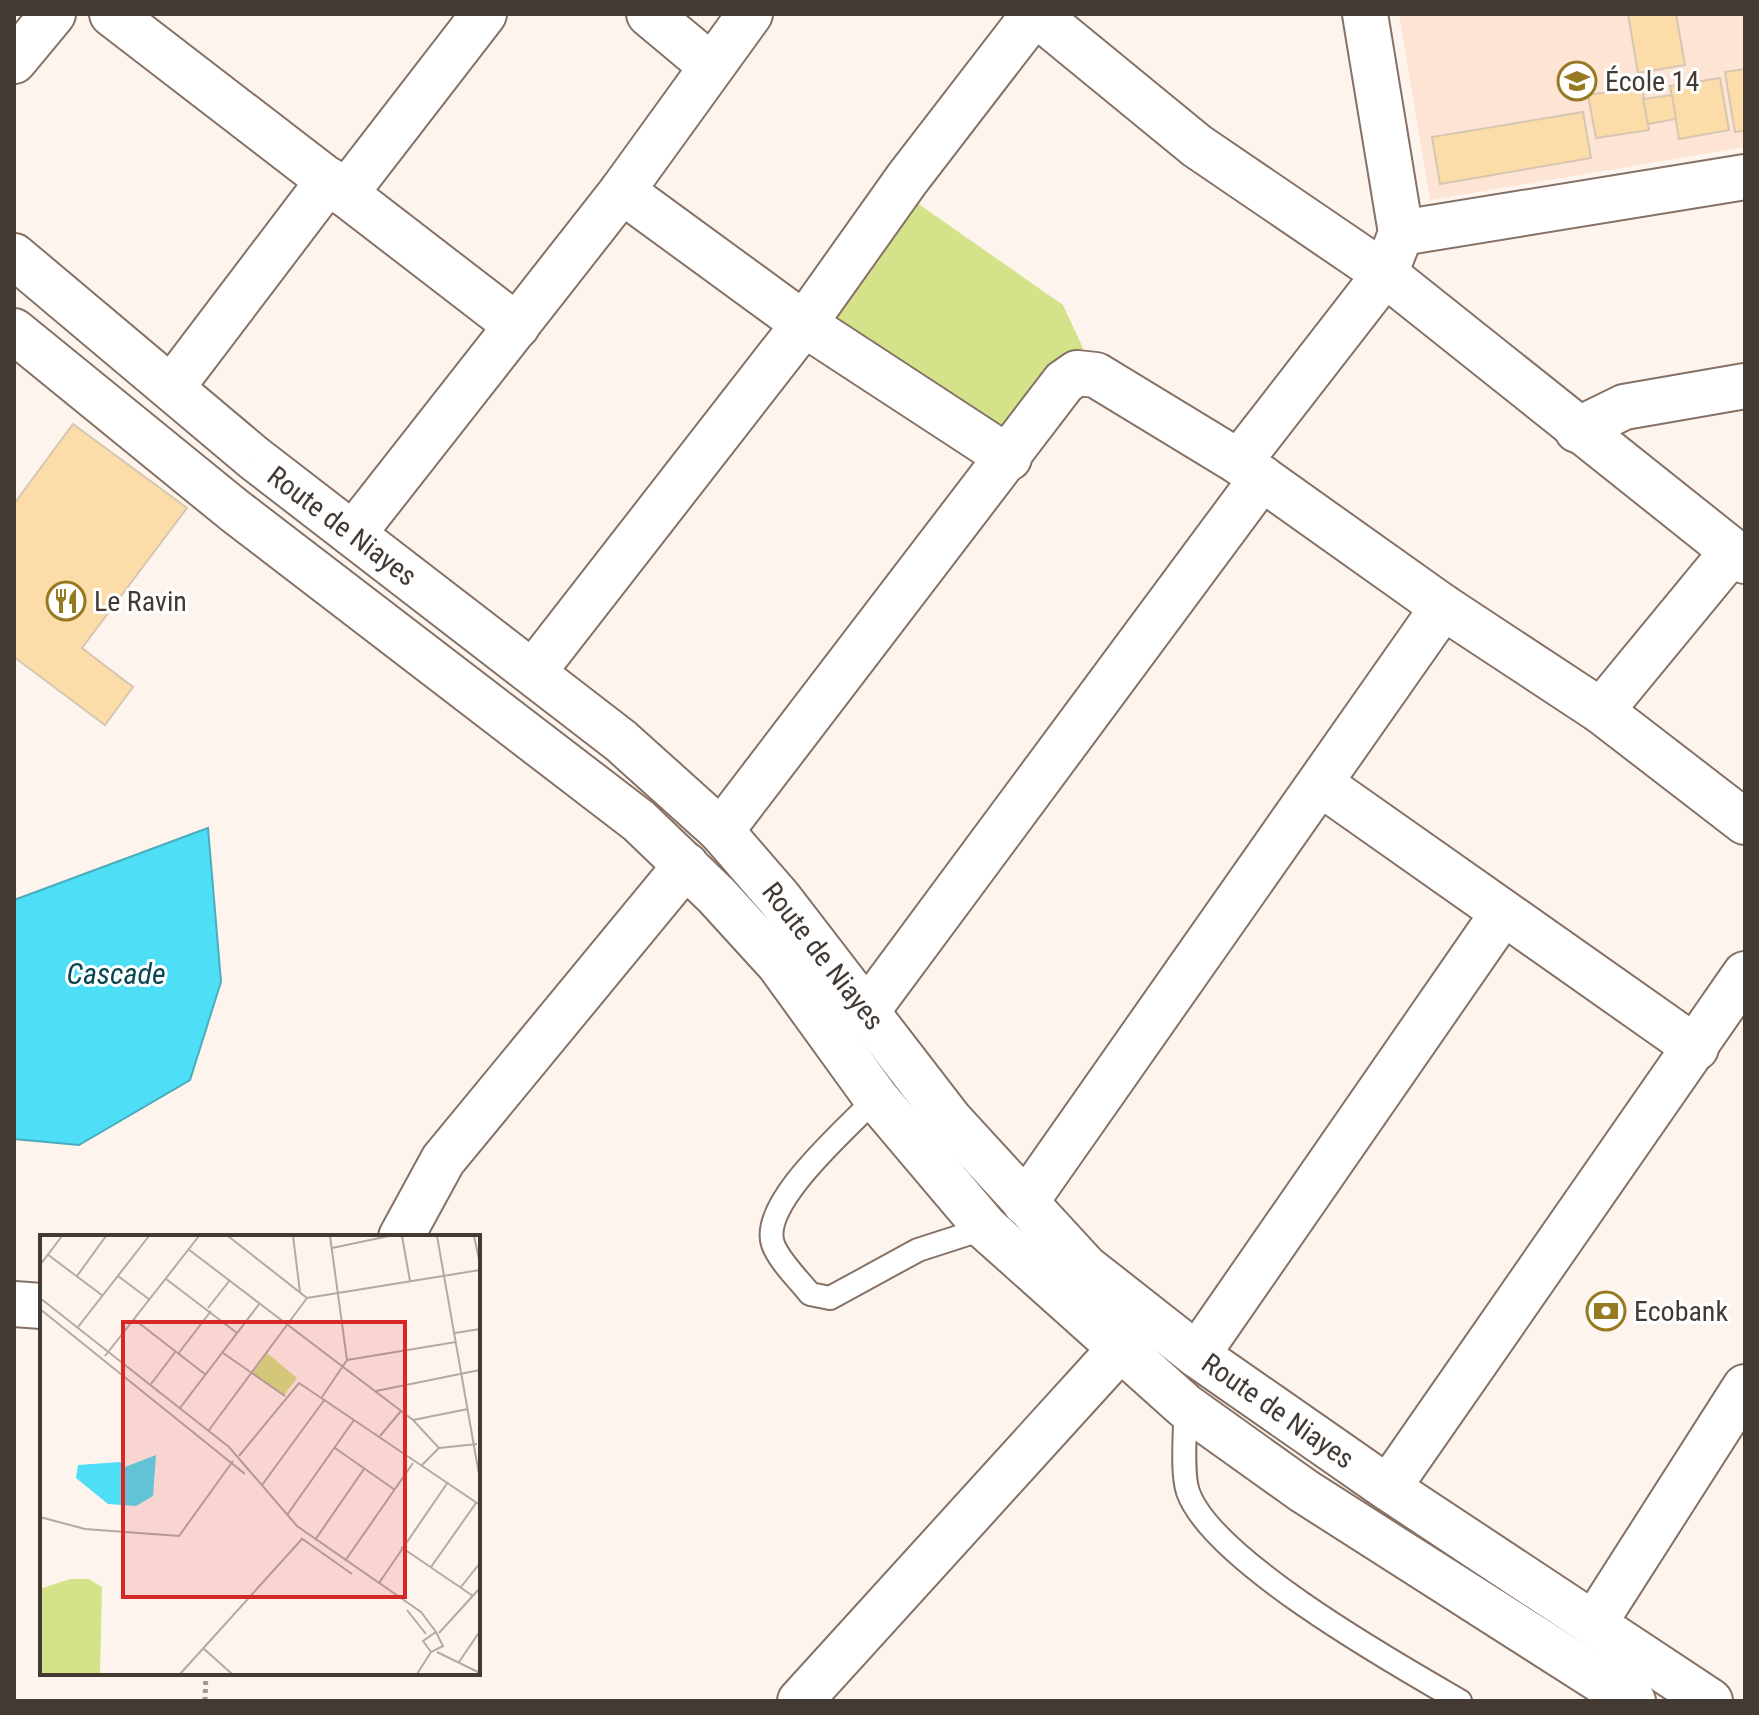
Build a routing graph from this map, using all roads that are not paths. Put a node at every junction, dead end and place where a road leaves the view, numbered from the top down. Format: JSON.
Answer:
{"nodes":[{"id":1,"x":53,"y":14,"type":"edge"},
{"id":2,"x":112,"y":14,"type":"edge"},
{"id":3,"x":484,"y":14,"type":"edge"},
{"id":4,"x":649,"y":14,"type":"edge"},
{"id":5,"x":750,"y":14,"type":"edge"},
{"id":6,"x":1035,"y":14,"type":"edge"},
{"id":7,"x":1365,"y":14,"type":"edge"},
{"id":8,"x":14,"y":61,"type":"edge"},
{"id":9,"x":710,"y":65,"type":"junction"},
{"id":10,"x":1745,"y":177,"type":"edge"},
{"id":11,"x":337,"y":187,"type":"junction"},
{"id":12,"x":622,"y":191,"type":"junction"},
{"id":13,"x":1401,"y":233,"type":"junction"},
{"id":14,"x":14,"y":256,"type":"edge"},
{"id":15,"x":1385,"y":274,"type":"junction"},
{"id":16,"x":804,"y":324,"type":"junction"},
{"id":17,"x":517,"y":326,"type":"junction"},
{"id":18,"x":14,"y":331,"type":"edge"},
{"id":19,"x":1745,"y":386,"type":"edge"},
{"id":20,"x":172,"y":387,"type":"junction"},
{"id":21,"x":1577,"y":430,"type":"junction"},
{"id":22,"x":1009,"y":458,"type":"junction"},
{"id":23,"x":1251,"y":470,"type":"junction"},
{"id":24,"x":353,"y":534,"type":"junction"},
{"id":25,"x":1738,"y":557,"type":"edge"},
{"id":26,"x":1443,"y":607,"type":"junction"},
{"id":27,"x":534,"y":671,"type":"junction"},
{"id":28,"x":1601,"y":711,"type":"junction"},
{"id":29,"x":1321,"y":784,"type":"junction"},
{"id":30,"x":1745,"y":822,"type":"edge"},
{"id":31,"x":721,"y":831,"type":"junction"},
{"id":32,"x":686,"y":865,"type":"junction"},
{"id":33,"x":1503,"y":913,"type":"junction"},
{"id":34,"x":1745,"y":974,"type":"edge"},
{"id":35,"x":867,"y":1011,"type":"junction"},
{"id":36,"x":1696,"y":1048,"type":"junction"},
{"id":37,"x":876,"y":1098,"type":"junction"},
{"id":38,"x":1025,"y":1203,"type":"junction"},
{"id":39,"x":986,"y":1228,"type":"junction"},
{"id":40,"x":402,"y":1235,"type":"edge"},
{"id":41,"x":14,"y":1304,"type":"edge"},
{"id":42,"x":40,"y":1306,"type":"edge"},
{"id":43,"x":1119,"y":1350,"type":"junction"},
{"id":44,"x":1197,"y":1355,"type":"junction"},
{"id":45,"x":1742,"y":1398,"type":"edge"},
{"id":46,"x":1185,"y":1406,"type":"junction"},
{"id":47,"x":1388,"y":1488,"type":"junction"},
{"id":48,"x":1595,"y":1622,"type":"junction"},
{"id":49,"x":800,"y":1701,"type":"edge"},
{"id":50,"x":1460,"y":1701,"type":"edge"},
{"id":51,"x":1633,"y":1701,"type":"edge"},
{"id":52,"x":1710,"y":1701,"type":"edge"}],
"edges":[{"from":1,"to":8,"type":"street"},
{"from":2,"to":11,"type":"street"},
{"from":3,"to":11,"type":"street"},
{"from":4,"to":9,"type":"street"},
{"from":5,"to":9,"type":"street"},
{"from":6,"to":15,"type":"street"},
{"from":6,"to":16,"type":"street"},
{"from":7,"to":13,"type":"street"},
{"from":9,"to":12,"type":"street"},
{"from":10,"to":13,"type":"street"},
{"from":11,"to":17,"type":"street"},
{"from":11,"to":20,"type":"street"},
{"from":12,"to":16,"type":"street"},
{"from":12,"to":17,"type":"street"},
{"from":13,"to":15,"type":"street"},
{"from":14,"to":20,"type":"street","name":"Route de Niayes"},
{"from":15,"to":21,"type":"street"},
{"from":15,"to":23,"type":"street"},
{"from":16,"to":22,"type":"street"},
{"from":16,"to":27,"type":"street"},
{"from":17,"to":24,"type":"street"},
{"from":18,"to":32,"type":"street","name":"Route de Niayes"},
{"from":19,"to":21,"type":"street"},
{"from":20,"to":24,"type":"street","name":"Route de Niayes"},
{"from":21,"to":25,"type":"street"},
{"from":22,"to":23,"type":"street"},
{"from":22,"to":31,"type":"street"},
{"from":23,"to":26,"type":"street"},
{"from":23,"to":35,"type":"street"},
{"from":24,"to":27,"type":"street","name":"Route de Niayes"},
{"from":25,"to":28,"type":"street"},
{"from":26,"to":28,"type":"street"},
{"from":26,"to":29,"type":"street"},
{"from":27,"to":31,"type":"street","name":"Route de Niayes"},
{"from":28,"to":30,"type":"street"},
{"from":29,"to":33,"type":"street"},
{"from":29,"to":38,"type":"street"},
{"from":31,"to":35,"type":"street","name":"Route de Niayes"},
{"from":32,"to":37,"type":"street","name":"Route de Niayes"},
{"from":32,"to":40,"type":"street"},
{"from":33,"to":36,"type":"street"},
{"from":33,"to":44,"type":"street"},
{"from":34,"to":36,"type":"street"},
{"from":35,"to":38,"type":"street","name":"Route de Niayes"},
{"from":36,"to":47,"type":"street"},
{"from":37,"to":39,"type":"street","name":"Route de Niayes"},
{"from":37,"to":39,"type":"lane"},
{"from":38,"to":44,"type":"street","name":"Route de Niayes"},
{"from":39,"to":43,"type":"street","name":"Route de Niayes"},
{"from":41,"to":42,"type":"street"},
{"from":43,"to":46,"type":"street","name":"Route de Niayes"},
{"from":43,"to":49,"type":"street"},
{"from":44,"to":47,"type":"street","name":"Route de Niayes"},
{"from":45,"to":48,"type":"street"},
{"from":46,"to":50,"type":"lane"},
{"from":46,"to":51,"type":"street","name":"Route de Niayes"},
{"from":47,"to":48,"type":"street","name":"Route de Niayes"},
{"from":48,"to":52,"type":"street","name":"Route de Niayes"}]}
